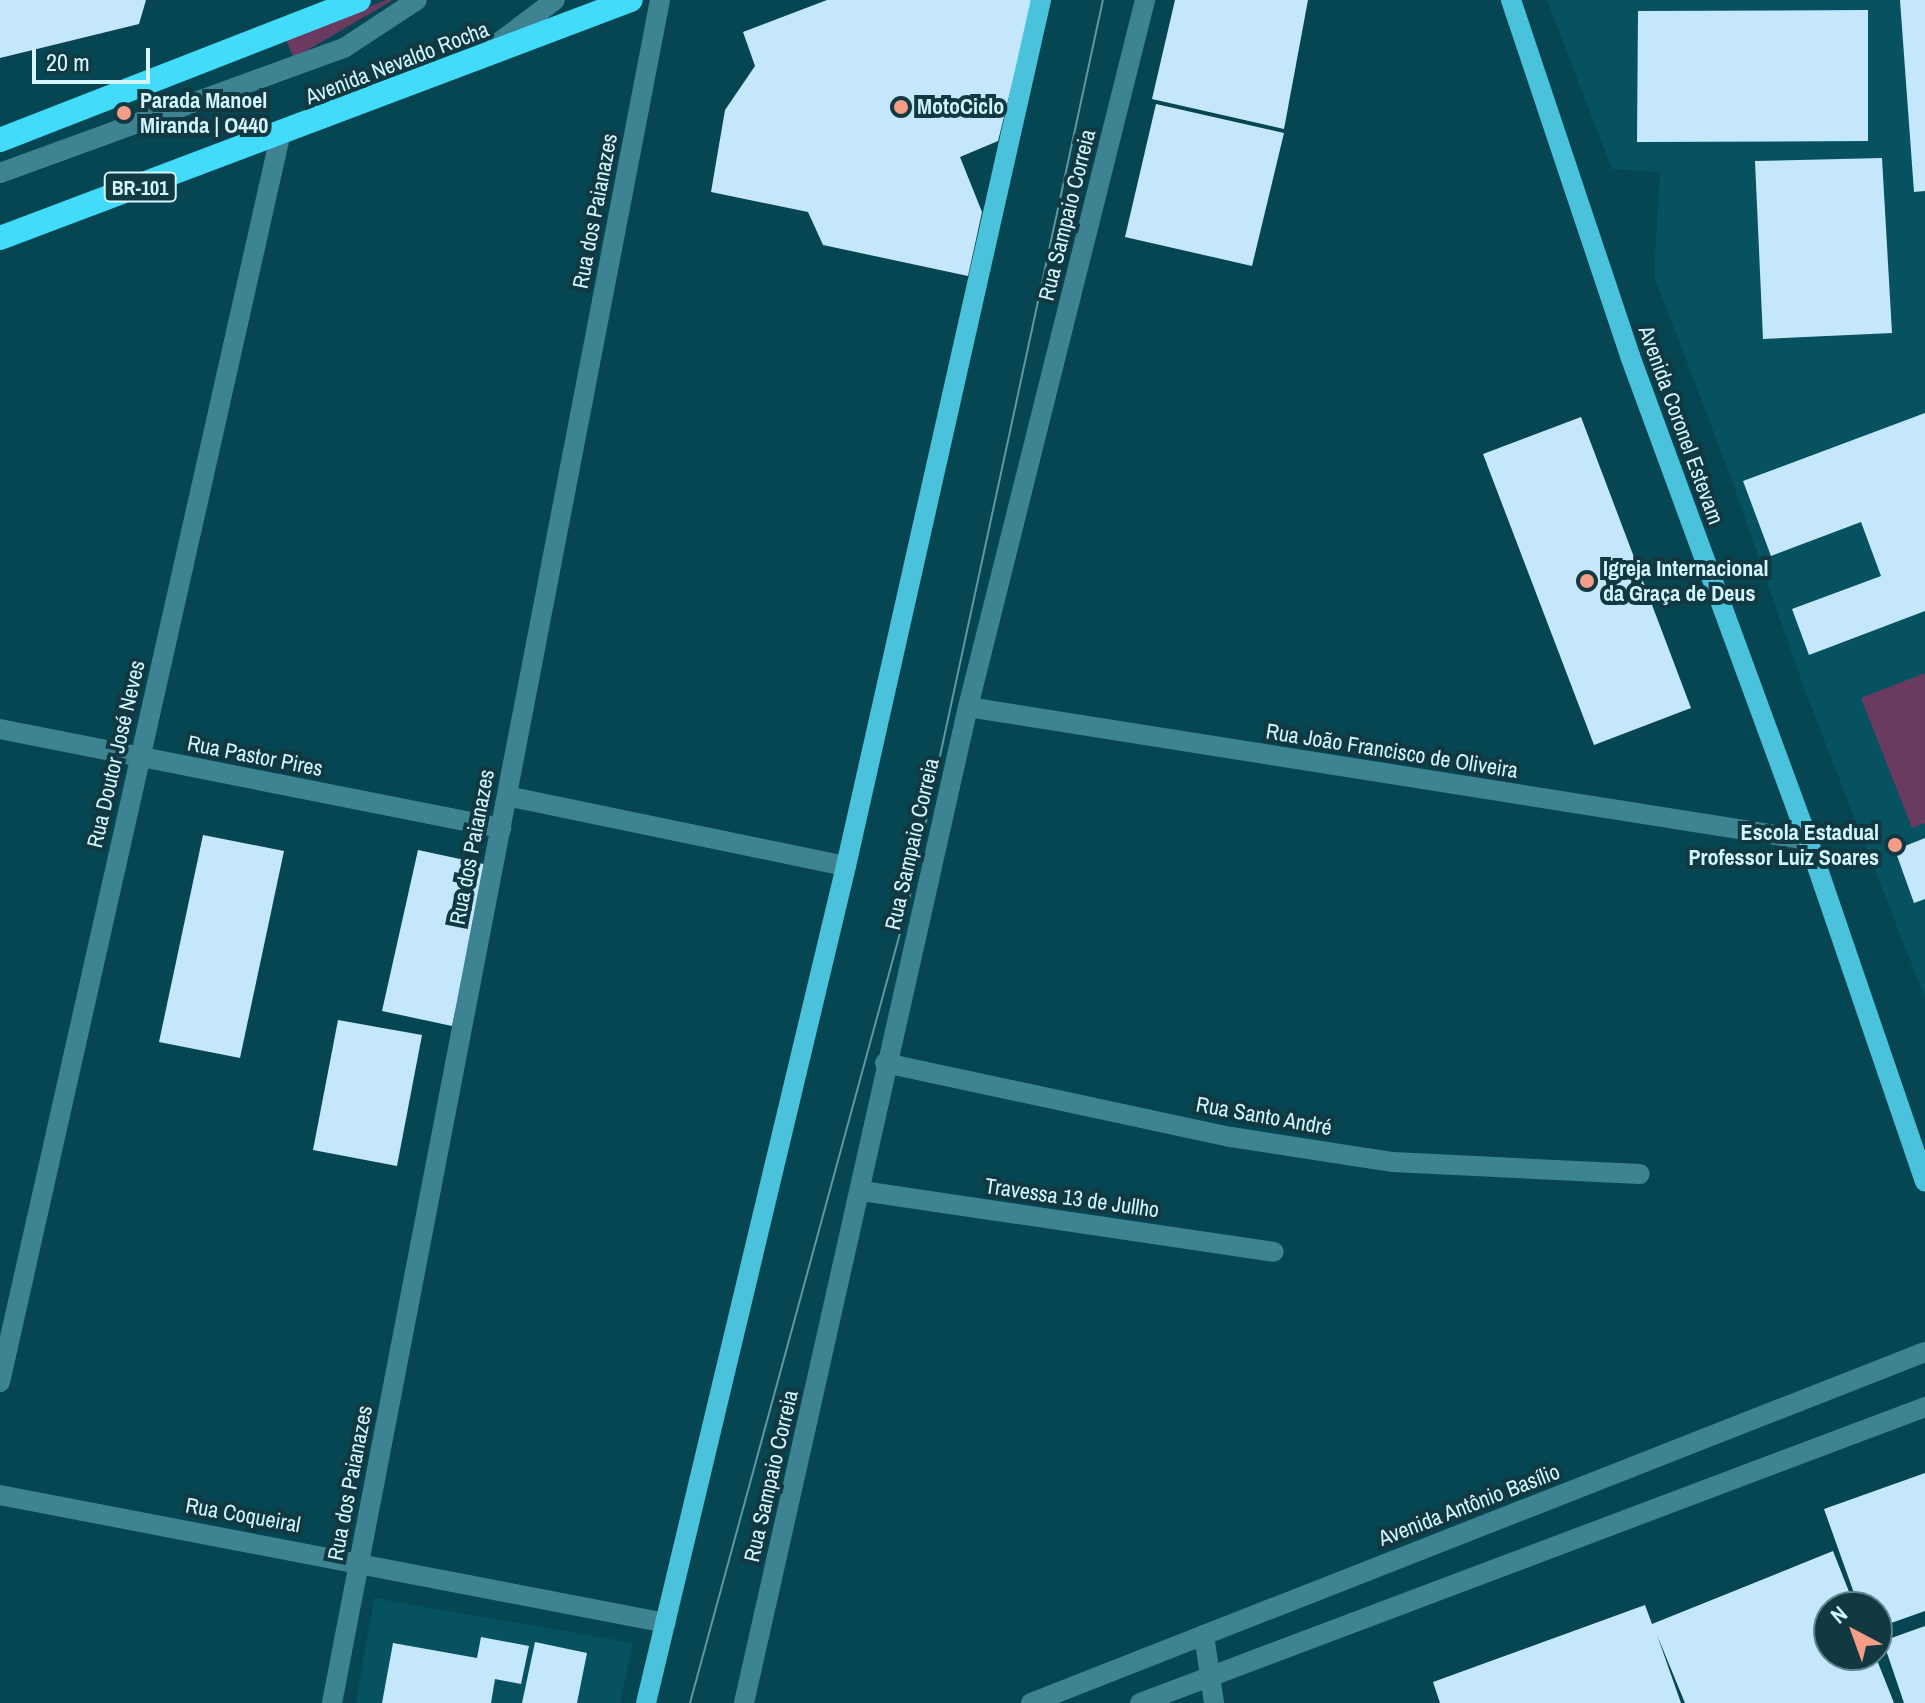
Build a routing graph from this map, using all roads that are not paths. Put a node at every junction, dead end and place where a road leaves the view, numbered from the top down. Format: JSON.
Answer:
{"nodes":[{"id":1,"x":359,"y":0,"type":"edge"},
{"id":2,"x":417,"y":0,"type":"edge"},
{"id":3,"x":555,"y":0,"type":"edge"},
{"id":4,"x":631,"y":0,"type":"edge"},
{"id":5,"x":660,"y":0,"type":"edge"},
{"id":6,"x":1041,"y":0,"type":"edge"},
{"id":7,"x":1145,"y":0,"type":"edge"},
{"id":8,"x":1511,"y":0,"type":"edge"},
{"id":9,"x":479,"y":59,"type":"junction"},
{"id":10,"x":280,"y":136,"type":"junction"},
{"id":11,"x":0,"y":140,"type":"edge"},
{"id":12,"x":0,"y":173,"type":"edge"},
{"id":13,"x":0,"y":238,"type":"edge"},
{"id":14,"x":968,"y":707,"type":"junction"},
{"id":15,"x":0,"y":729,"type":"edge"},
{"id":16,"x":139,"y":759,"type":"junction"},
{"id":17,"x":507,"y":796,"type":"junction"},
{"id":18,"x":501,"y":828,"type":"junction"},
{"id":19,"x":1808,"y":840,"type":"junction"},
{"id":20,"x":846,"y":866,"type":"junction"},
{"id":21,"x":885,"y":1063,"type":"junction"},
{"id":22,"x":1640,"y":1174,"type":"dead end"},
{"id":23,"x":1925,"y":1182,"type":"edge"},
{"id":24,"x":862,"y":1191,"type":"junction"},
{"id":25,"x":1274,"y":1252,"type":"dead end"},
{"id":26,"x":1925,"y":1352,"type":"edge"},
{"id":27,"x":0,"y":1382,"type":"edge"},
{"id":28,"x":1925,"y":1407,"type":"edge"},
{"id":29,"x":0,"y":1495,"type":"edge"},
{"id":30,"x":360,"y":1560,"type":"junction"},
{"id":31,"x":666,"y":1623,"type":"junction"},
{"id":32,"x":1204,"y":1635,"type":"junction"},
{"id":33,"x":1212,"y":1677,"type":"junction"},
{"id":34,"x":332,"y":1703,"type":"edge"},
{"id":35,"x":646,"y":1703,"type":"edge"},
{"id":36,"x":744,"y":1703,"type":"edge"},
{"id":37,"x":1031,"y":1703,"type":"edge"},
{"id":38,"x":1140,"y":1703,"type":"edge"},
{"id":39,"x":1214,"y":1703,"type":"edge"}],
"edges":[{"from":1,"to":11,"type":"highway"},
{"from":2,"to":12,"type":"street"},
{"from":3,"to":9,"type":"street"},
{"from":4,"to":9,"type":"highway","name":"Avenida Nevaldo Rocha","number":"BR-101"},
{"from":5,"to":17,"type":"street","name":"Rua dos Paianazes"},
{"from":6,"to":20,"type":"main road"},
{"from":7,"to":14,"type":"street","name":"Rua Sampaio Correia"},
{"from":8,"to":19,"type":"main road","name":"Avenida Coronel Estevam"},
{"from":9,"to":10,"type":"highway","name":"Avenida Nevaldo Rocha","number":"BR-101"},
{"from":10,"to":13,"type":"highway","name":"Avenida Nevaldo Rocha","number":"BR-101"},
{"from":10,"to":16,"type":"street","name":"Rua Doutor José Neves"},
{"from":14,"to":19,"type":"street","name":"Rua João Francisco de Oliveira"},
{"from":14,"to":21,"type":"street","name":"Rua Sampaio Correia"},
{"from":15,"to":16,"type":"street","name":"Rua Pastor Pires"},
{"from":16,"to":18,"type":"street","name":"Rua Pastor Pires"},
{"from":16,"to":27,"type":"street","name":"Rua Doutor José Neves"},
{"from":17,"to":18,"type":"street","name":"Rua dos Paianazes"},
{"from":17,"to":20,"type":"street"},
{"from":18,"to":30,"type":"street","name":"Rua dos Paianazes"},
{"from":19,"to":23,"type":"main road","name":"Avenida Coronel Estevam"},
{"from":20,"to":31,"type":"main road"},
{"from":21,"to":22,"type":"street","name":"Rua Santo André"},
{"from":21,"to":24,"type":"street","name":"Rua Sampaio Correia"},
{"from":24,"to":25,"type":"street","name":"Travessa 13 de Jullho"},
{"from":24,"to":36,"type":"street","name":"Rua Sampaio Correia"},
{"from":26,"to":32,"type":"street","name":"Avenida Antônio Basílio"},
{"from":28,"to":33,"type":"street"},
{"from":29,"to":30,"type":"street","name":"Rua Coqueiral"},
{"from":30,"to":31,"type":"street","name":"Rua Coqueiral"},
{"from":30,"to":34,"type":"street","name":"Rua dos Paianazes"},
{"from":31,"to":35,"type":"main road"},
{"from":32,"to":33,"type":"street"},
{"from":32,"to":37,"type":"street","name":"Avenida Antônio Basílio"},
{"from":33,"to":38,"type":"street"},
{"from":33,"to":39,"type":"street"}]}
